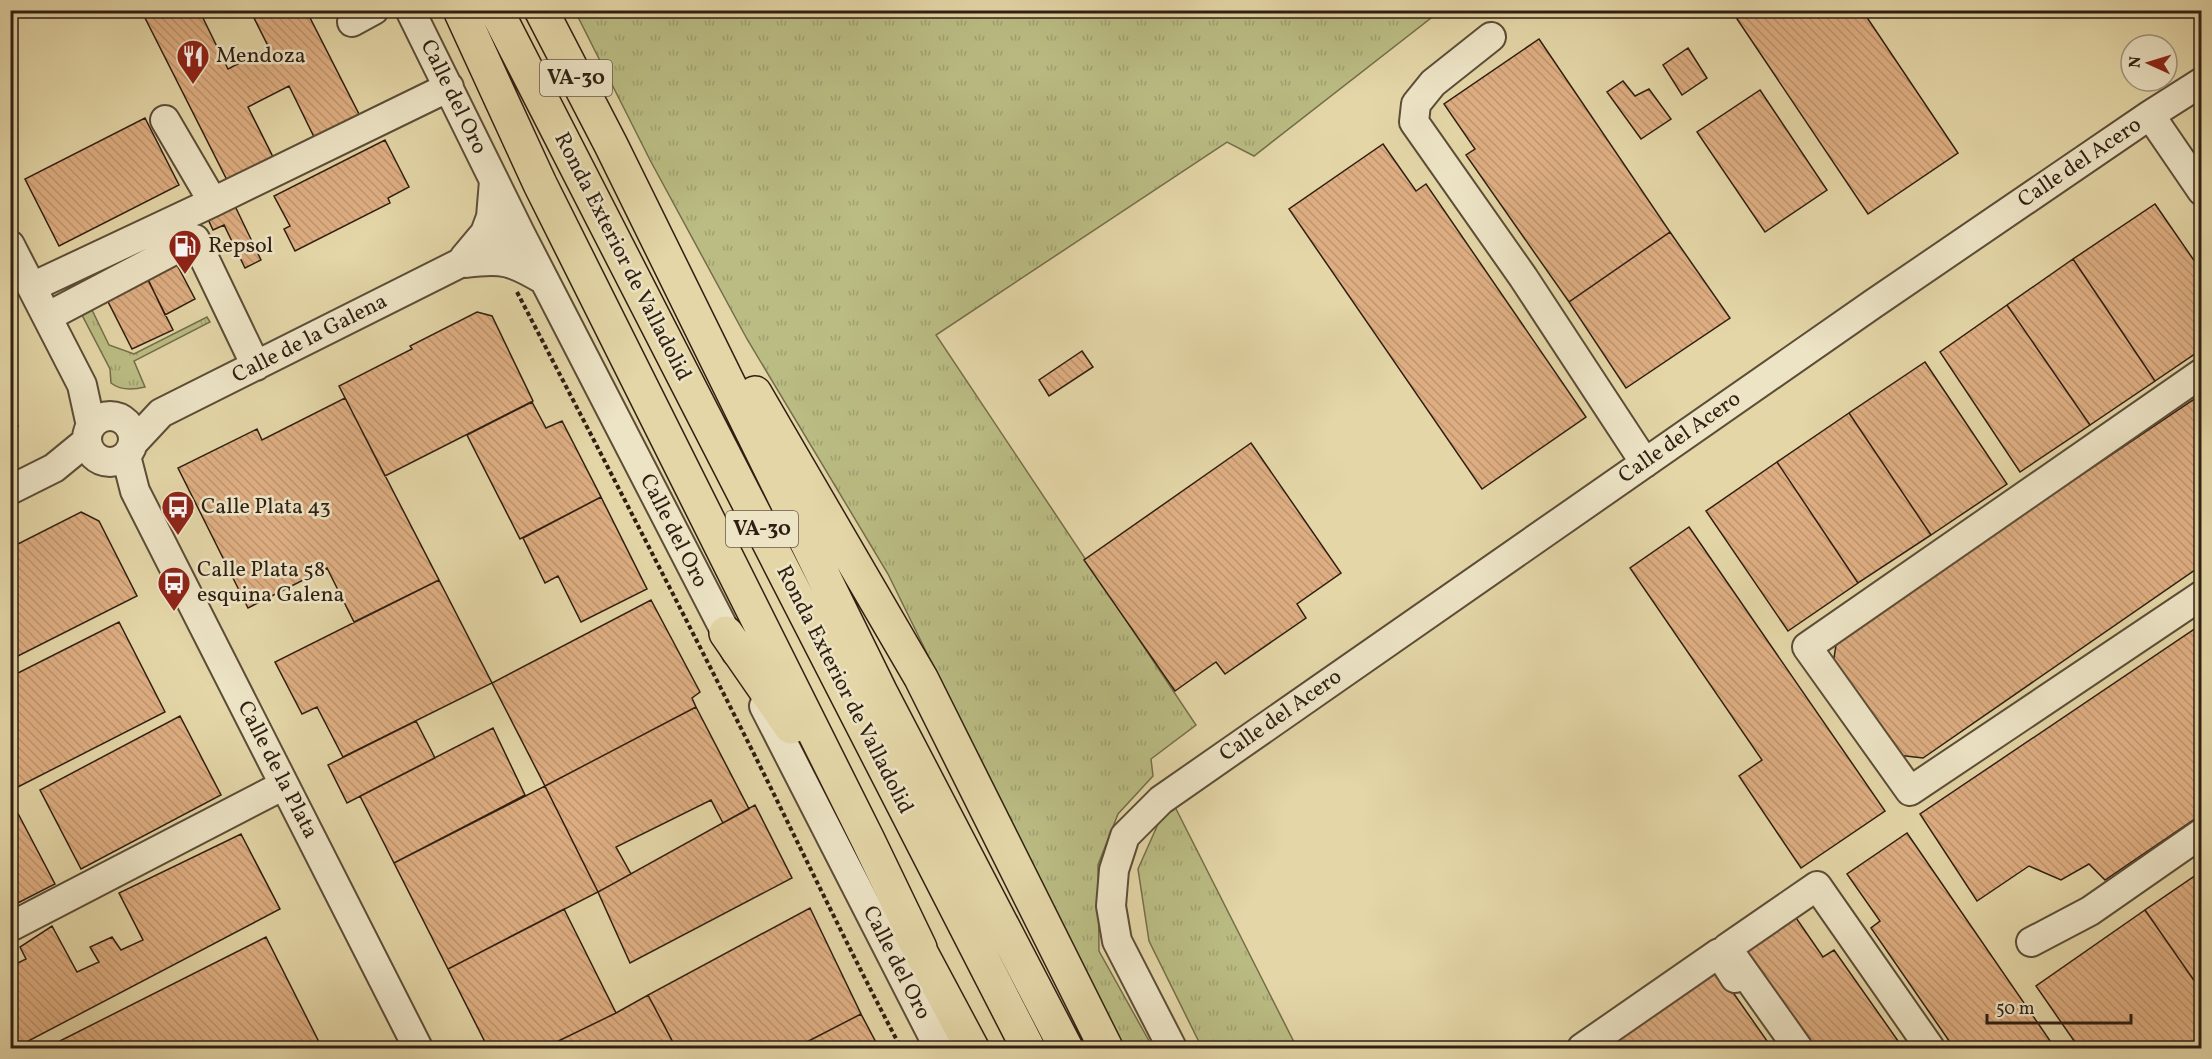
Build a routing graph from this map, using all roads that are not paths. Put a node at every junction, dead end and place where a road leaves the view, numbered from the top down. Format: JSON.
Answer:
{"nodes":[{"id":1,"x":411,"y":10,"type":"edge"},
{"id":2,"x":460,"y":10,"type":"edge"},
{"id":3,"x":496,"y":10,"type":"edge"},
{"id":4,"x":541,"y":10,"type":"edge"},
{"id":5,"x":1491,"y":38,"type":"dead end"},
{"id":6,"x":2202,"y":82,"type":"edge"},
{"id":7,"x":449,"y":87,"type":"junction"},
{"id":8,"x":2150,"y":115,"type":"junction"},
{"id":9,"x":165,"y":120,"type":"dead end"},
{"id":10,"x":611,"y":145,"type":"junction"},
{"id":11,"x":494,"y":181,"type":"junction"},
{"id":12,"x":2202,"y":191,"type":"edge"},
{"id":13,"x":213,"y":202,"type":"junction"},
{"id":14,"x":520,"y":233,"type":"junction"},
{"id":15,"x":10,"y":245,"type":"edge"},
{"id":16,"x":458,"y":264,"type":"junction"},
{"id":17,"x":543,"y":280,"type":"junction"},
{"id":18,"x":32,"y":287,"type":"junction"},
{"id":19,"x":47,"y":317,"type":"junction"},
{"id":20,"x":256,"y":366,"type":"junction"},
{"id":21,"x":2202,"y":373,"type":"edge"},
{"id":22,"x":109,"y":440,"type":"junction"},
{"id":23,"x":1645,"y":463,"type":"junction"},
{"id":24,"x":10,"y":490,"type":"edge"},
{"id":25,"x":2202,"y":595,"type":"edge"},
{"id":26,"x":726,"y":633,"type":"junction"},
{"id":27,"x":284,"y":785,"type":"junction"},
{"id":28,"x":2202,"y":833,"type":"edge"},
{"id":29,"x":10,"y":927,"type":"edge"},
{"id":30,"x":2031,"y":942,"type":"dead end"},
{"id":31,"x":920,"y":948,"type":"junction"},
{"id":32,"x":418,"y":1048,"type":"edge"},
{"id":33,"x":939,"y":1048,"type":"edge"},
{"id":34,"x":972,"y":1048,"type":"edge"},
{"id":35,"x":1028,"y":1048,"type":"edge"},
{"id":36,"x":1066,"y":1048,"type":"edge"},
{"id":37,"x":1106,"y":1048,"type":"edge"},
{"id":38,"x":1172,"y":1048,"type":"edge"},
{"id":39,"x":1582,"y":1048,"type":"edge"},
{"id":40,"x":1784,"y":1048,"type":"edge"},
{"id":41,"x":1798,"y":1048,"type":"edge"},
{"id":42,"x":1930,"y":1048,"type":"edge"}],
"edges":[{"from":1,"to":7,"type":"street","name":"Calle del Oro"},
{"from":2,"to":31,"type":"highway"},
{"from":3,"to":35,"type":"highway","name":"Ronda Exterior de Valladolid","number":"VA-30"},
{"from":4,"to":10,"type":"highway","name":"Ronda Exterior de Valladolid","number":"VA-30"},
{"from":5,"to":23,"type":"street"},
{"from":6,"to":8,"type":"street","name":"Calle del Acero"},
{"from":7,"to":11,"type":"street","name":"Calle del Oro"},
{"from":7,"to":13,"type":"street"},
{"from":8,"to":12,"type":"street"},
{"from":8,"to":23,"type":"street","name":"Calle del Acero"},
{"from":9,"to":13,"type":"street"},
{"from":10,"to":36,"type":"highway","name":"Ronda Exterior de Valladolid","number":"VA-30"},
{"from":10,"to":37,"type":"highway"},
{"from":11,"to":14,"type":"street","name":"Calle del Oro"},
{"from":11,"to":16,"type":"street","name":"Calle de la Galena"},
{"from":13,"to":18,"type":"street"},
{"from":14,"to":16,"type":"street","name":"Calle de la Galena"},
{"from":14,"to":17,"type":"street","name":"Calle del Oro"},
{"from":15,"to":18,"type":"street"},
{"from":16,"to":17,"type":"street","name":"Calle de la Galena"},
{"from":16,"to":20,"type":"street","name":"Calle de la Galena"},
{"from":17,"to":26,"type":"street","name":"Calle del Oro"},
{"from":18,"to":19,"type":"street"},
{"from":19,"to":20,"type":"street"},
{"from":19,"to":22,"type":"street"},
{"from":20,"to":22,"type":"street","name":"Calle de la Galena"},
{"from":21,"to":25,"type":"street"},
{"from":22,"to":24,"type":"street"},
{"from":22,"to":27,"type":"street","name":"Calle de la Plata"},
{"from":23,"to":38,"type":"street","name":"Calle del Acero"},
{"from":26,"to":31,"type":"highway"},
{"from":26,"to":33,"type":"street","name":"Calle del Oro"},
{"from":27,"to":29,"type":"street"},
{"from":27,"to":32,"type":"street","name":"Calle de la Plata"},
{"from":28,"to":30,"type":"street"},
{"from":31,"to":34,"type":"highway"},
{"from":39,"to":40,"type":"street"},
{"from":41,"to":42,"type":"street"}]}
